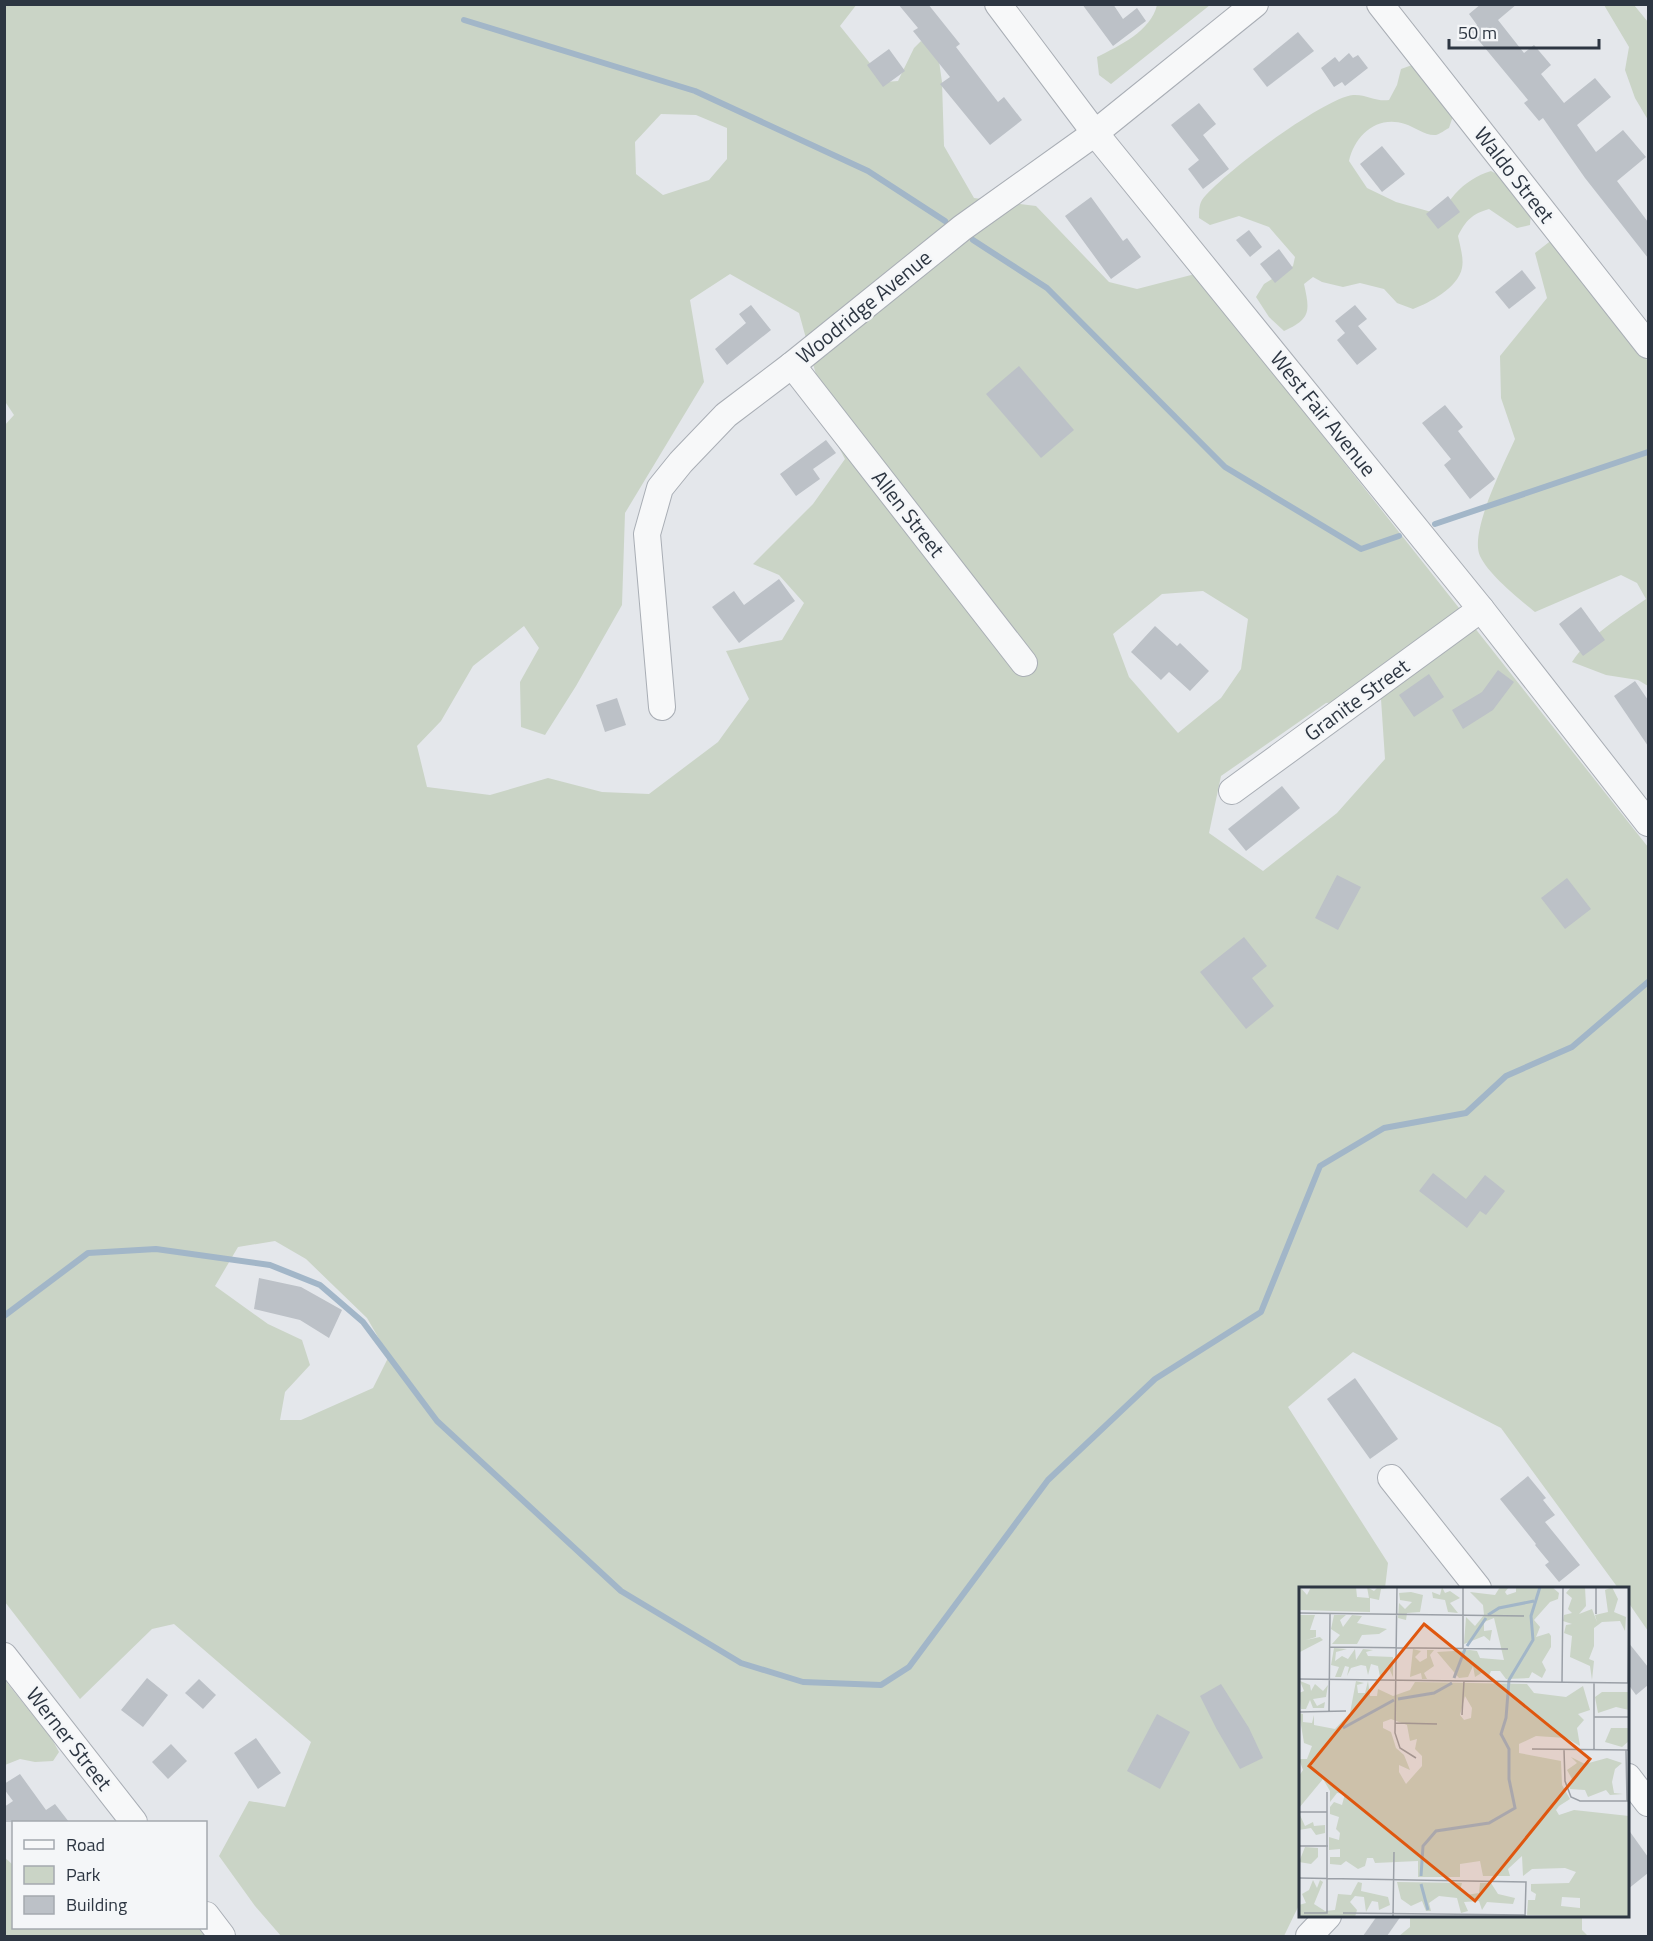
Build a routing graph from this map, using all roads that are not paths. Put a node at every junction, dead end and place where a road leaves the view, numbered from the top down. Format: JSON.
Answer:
{"nodes":[{"id":1,"x":998,"y":4,"type":"edge"},
{"id":2,"x":1255,"y":4,"type":"edge"},
{"id":3,"x":1380,"y":4,"type":"edge"},
{"id":4,"x":1095,"y":133,"type":"junction"},
{"id":5,"x":1648,"y":345,"type":"edge"},
{"id":6,"x":792,"y":365,"type":"junction"},
{"id":7,"x":1481,"y":609,"type":"junction"},
{"id":8,"x":1024,"y":663,"type":"dead end"},
{"id":9,"x":662,"y":707,"type":"dead end"},
{"id":10,"x":1232,"y":792,"type":"dead end"},
{"id":11,"x":1648,"y":823,"type":"edge"},
{"id":12,"x":1391,"y":1478,"type":"dead end"},
{"id":13,"x":1477,"y":1587,"type":"edge"},
{"id":14,"x":4,"y":1656,"type":"edge"},
{"id":15,"x":1629,"y":1778,"type":"edge"},
{"id":16,"x":1648,"y":1803,"type":"edge"},
{"id":17,"x":133,"y":1821,"type":"edge"},
{"id":18,"x":207,"y":1916,"type":"edge"},
{"id":19,"x":1328,"y":1917,"type":"edge"},
{"id":20,"x":222,"y":1936,"type":"edge"},
{"id":21,"x":1310,"y":1936,"type":"edge"}],
"edges":[{"from":1,"to":4,"type":"street","name":"West Fair Avenue"},
{"from":2,"to":4,"type":"street","name":"Woodridge Avenue"},
{"from":3,"to":5,"type":"street","name":"Waldo Street"},
{"from":4,"to":6,"type":"street","name":"Woodridge Avenue"},
{"from":4,"to":7,"type":"street","name":"West Fair Avenue"},
{"from":6,"to":8,"type":"street","name":"Allen Street"},
{"from":6,"to":9,"type":"street","name":"Woodridge Avenue"},
{"from":7,"to":10,"type":"street","name":"Granite Street"},
{"from":7,"to":11,"type":"street","name":"West Fair Avenue"},
{"from":12,"to":13,"type":"street"},
{"from":14,"to":17,"type":"street","name":"Werner Street"},
{"from":15,"to":16,"type":"street"},
{"from":18,"to":20,"type":"street"},
{"from":19,"to":21,"type":"street"}]}
